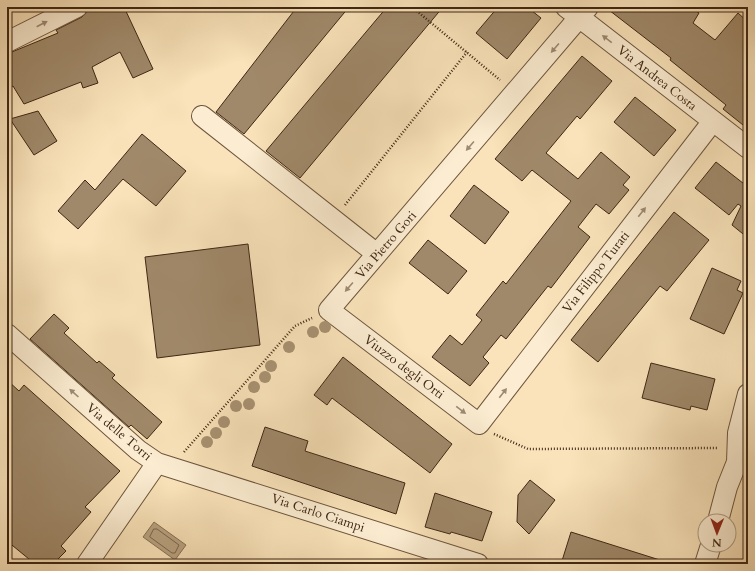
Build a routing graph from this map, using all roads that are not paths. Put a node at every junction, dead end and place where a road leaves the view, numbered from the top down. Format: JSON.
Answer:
{"nodes":[{"id":1,"x":77,"y":7,"type":"edge"},
{"id":2,"x":578,"y":11,"type":"edge"},
{"id":3,"x":7,"y":42,"type":"edge"},
{"id":4,"x":202,"y":116,"type":"dead end"},
{"id":5,"x":713,"y":121,"type":"junction"},
{"id":6,"x":748,"y":148,"type":"edge"},
{"id":7,"x":377,"y":254,"type":"junction"},
{"id":8,"x":329,"y":310,"type":"joint"},
{"id":9,"x":7,"y":334,"type":"edge"},
{"id":10,"x":748,"y":394,"type":"edge"},
{"id":11,"x":479,"y":424,"type":"joint"},
{"id":12,"x":741,"y":460,"type":"edge"},
{"id":13,"x":164,"y":465,"type":"junction"},
{"id":14,"x":721,"y":513,"type":"edge"},
{"id":15,"x":708,"y":553,"type":"edge"},
{"id":16,"x":87,"y":564,"type":"edge"},
{"id":17,"x":478,"y":564,"type":"edge"},
{"id":18,"x":705,"y":564,"type":"edge"}],
"edges":[{"from":3,"to":1,"type":"street","one_way":true},
{"from":5,"to":2,"type":"street","name":"Via Andrea Costa","one_way":true},
{"from":2,"to":7,"type":"street","name":"Via Pietro Gori","one_way":true},
{"from":4,"to":7,"type":"street"},
{"from":5,"to":6,"type":"street","name":"Via Andrea Costa"},
{"from":11,"to":5,"type":"street","name":"Via Filippo Turati","one_way":true},
{"from":7,"to":8,"type":"street","name":"Via Pietro Gori","one_way":true},
{"from":8,"to":11,"type":"street","name":"Viuzzo degli Orti","one_way":true},
{"from":13,"to":9,"type":"street","name":"Via delle Torri","one_way":true},
{"from":10,"to":12,"type":"street"},
{"from":12,"to":14,"type":"street"},
{"from":13,"to":16,"type":"street","name":"Via delle Torri"},
{"from":13,"to":17,"type":"street","name":"Via Carlo Ciampi"},
{"from":15,"to":18,"type":"street"}]}
